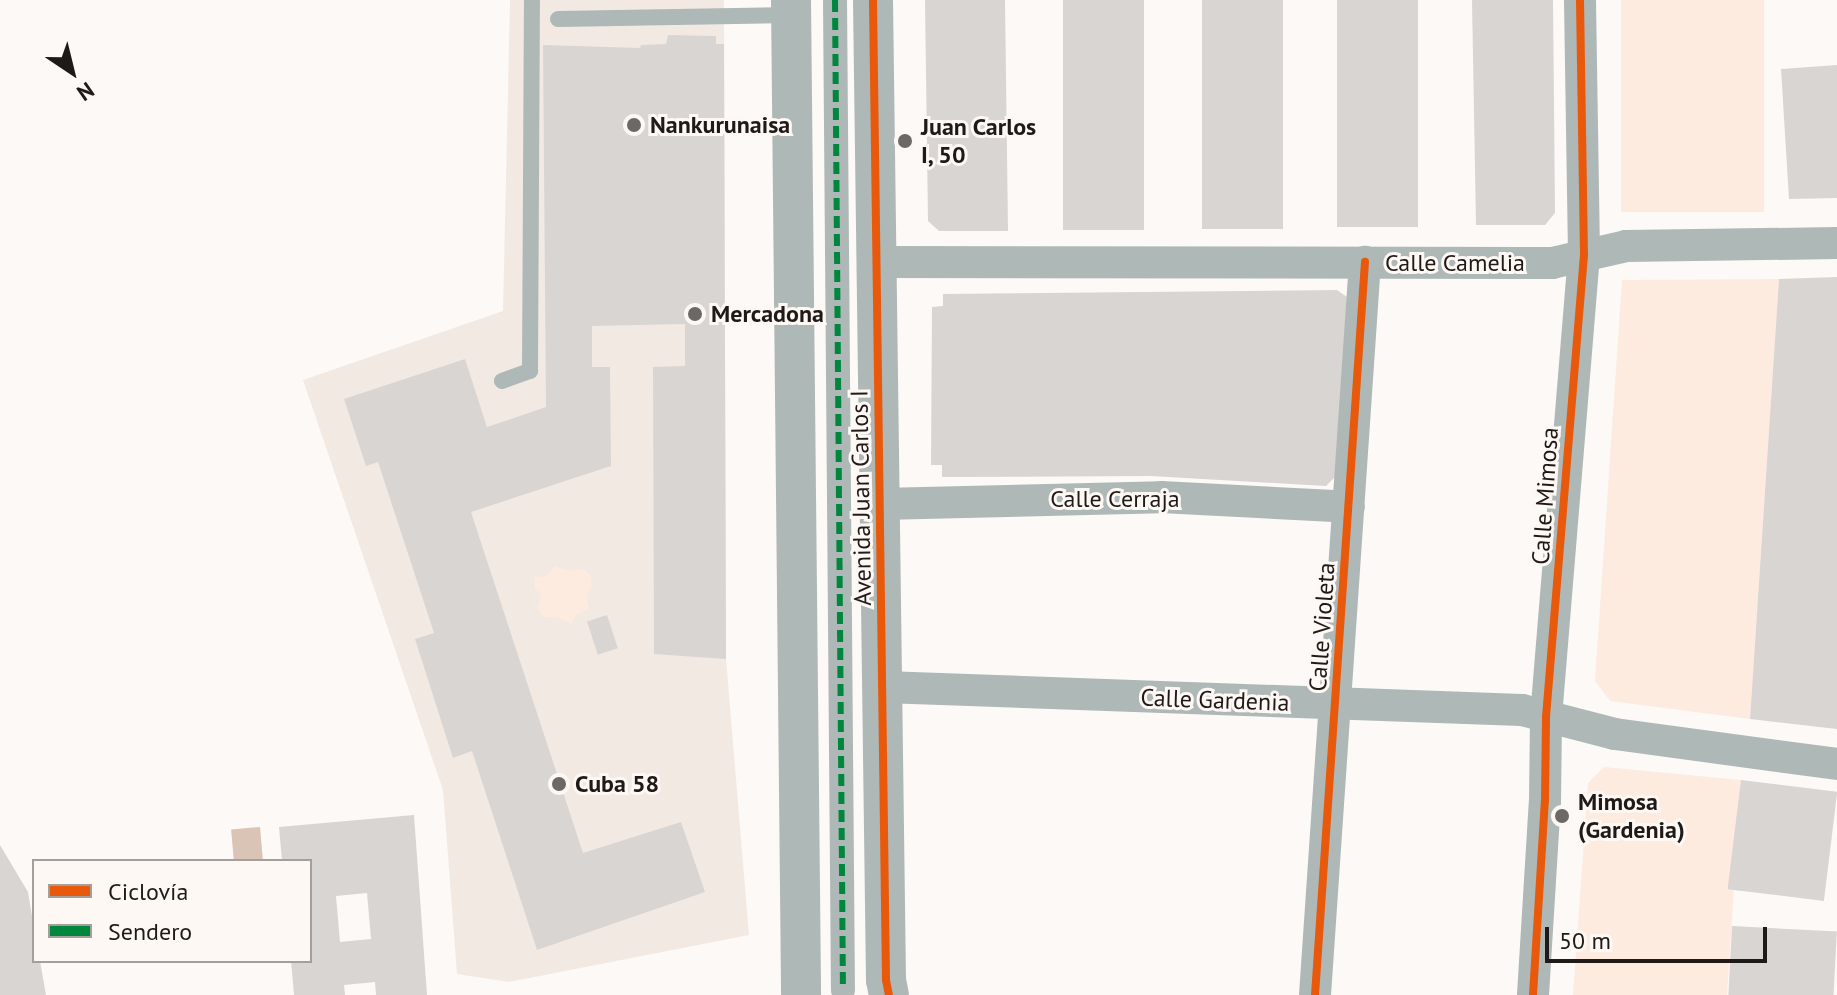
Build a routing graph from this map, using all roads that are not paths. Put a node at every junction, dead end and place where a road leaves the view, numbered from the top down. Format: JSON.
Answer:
{"nodes":[{"id":1,"x":532,"y":0,"type":"edge"},
{"id":2,"x":835,"y":0,"type":"edge"},
{"id":3,"x":873,"y":0,"type":"edge"},
{"id":4,"x":1580,"y":0,"type":"edge"},
{"id":5,"x":792,"y":7,"type":"edge"},
{"id":6,"x":558,"y":19,"type":"dead end"},
{"id":7,"x":1837,"y":243,"type":"edge"},
{"id":8,"x":1584,"y":255,"type":"junction"},
{"id":9,"x":878,"y":262,"type":"junction"},
{"id":10,"x":1365,"y":262,"type":"junction"},
{"id":11,"x":502,"y":381,"type":"dead end"},
{"id":12,"x":881,"y":504,"type":"junction"},
{"id":13,"x":1349,"y":507,"type":"junction"},
{"id":14,"x":884,"y":687,"type":"junction"},
{"id":15,"x":1337,"y":704,"type":"junction"},
{"id":16,"x":1546,"y":717,"type":"junction"},
{"id":17,"x":1837,"y":764,"type":"edge"},
{"id":18,"x":843,"y":990,"type":"dead end"},
{"id":19,"x":801,"y":995,"type":"edge"},
{"id":20,"x":889,"y":995,"type":"edge"},
{"id":21,"x":1315,"y":995,"type":"edge"},
{"id":22,"x":1533,"y":995,"type":"edge"}],
"edges":[{"from":1,"to":11,"type":"lane"},
{"from":2,"to":18,"type":"street","name":"Avenida Juan Carlos I"},
{"from":3,"to":9,"type":"street","name":"Avenida Juan Carlos I"},
{"from":4,"to":8,"type":"street","name":"Calle Mimosa"},
{"from":5,"to":6,"type":"lane"},
{"from":5,"to":19,"type":"street"},
{"from":7,"to":8,"type":"street","name":"Calle Camelia"},
{"from":8,"to":10,"type":"street","name":"Calle Camelia"},
{"from":8,"to":16,"type":"street","name":"Calle Mimosa"},
{"from":9,"to":10,"type":"street","name":"Calle Camelia"},
{"from":9,"to":12,"type":"street","name":"Avenida Juan Carlos I"},
{"from":10,"to":13,"type":"street","name":"Calle Violeta"},
{"from":12,"to":13,"type":"street","name":"Calle Cerraja"},
{"from":12,"to":14,"type":"street","name":"Avenida Juan Carlos I"},
{"from":13,"to":15,"type":"street","name":"Calle Violeta"},
{"from":14,"to":15,"type":"street","name":"Calle Gardenia"},
{"from":14,"to":20,"type":"street","name":"Avenida Juan Carlos I"},
{"from":15,"to":16,"type":"street","name":"Calle Gardenia"},
{"from":15,"to":21,"type":"street","name":"Calle Violeta"},
{"from":16,"to":17,"type":"street","name":"Calle Gardenia"},
{"from":16,"to":22,"type":"street","name":"Calle Mimosa"}]}
